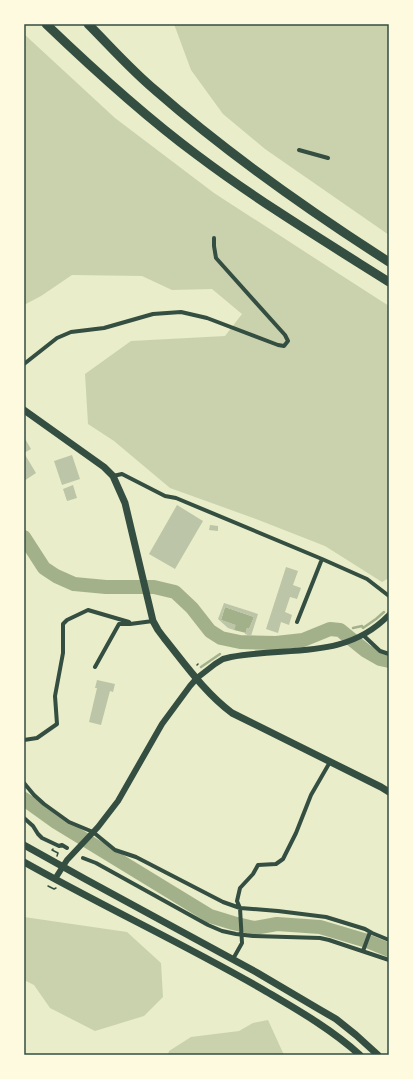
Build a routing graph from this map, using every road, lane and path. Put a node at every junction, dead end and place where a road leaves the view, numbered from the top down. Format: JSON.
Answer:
{"nodes":[{"id":1,"x":46,"y":24,"type":"edge"},
{"id":2,"x":88,"y":24,"type":"edge"},
{"id":3,"x":299,"y":150,"type":"dead end"},
{"id":4,"x":328,"y":158,"type":"dead end"},
{"id":5,"x":214,"y":238,"type":"dead end"},
{"id":6,"x":389,"y":262,"type":"edge"},
{"id":7,"x":389,"y":282,"type":"edge"},
{"id":8,"x":24,"y":364,"type":"edge"},
{"id":9,"x":24,"y":410,"type":"edge"},
{"id":10,"x":113,"y":476,"type":"junction"},
{"id":11,"x":322,"y":559,"type":"junction"},
{"id":12,"x":389,"y":596,"type":"edge"},
{"id":13,"x":389,"y":615,"type":"edge"},
{"id":14,"x":153,"y":621,"type":"junction"},
{"id":15,"x":297,"y":622,"type":"dead end"},
{"id":16,"x":130,"y":624,"type":"junction"},
{"id":17,"x":362,"y":635,"type":"junction"},
{"id":18,"x":389,"y":654,"type":"edge"},
{"id":19,"x":95,"y":667,"type":"dead end"},
{"id":20,"x":196,"y":678,"type":"junction"},
{"id":21,"x":24,"y":740,"type":"edge"},
{"id":22,"x":330,"y":761,"type":"junction"},
{"id":23,"x":24,"y":783,"type":"edge"},
{"id":24,"x":389,"y":792,"type":"edge"},
{"id":25,"x":24,"y":818,"type":"edge"},
{"id":26,"x":92,"y":833,"type":"junction"},
{"id":27,"x":24,"y":845,"type":"edge"},
{"id":28,"x":67,"y":848,"type":"dead end"},
{"id":29,"x":83,"y":858,"type":"dead end"},
{"id":30,"x":24,"y":862,"type":"edge"},
{"id":31,"x":63,"y":867,"type":"junction"},
{"id":32,"x":55,"y":879,"type":"junction"},
{"id":33,"x":48,"y":886,"type":"dead end"},
{"id":34,"x":54,"y":889,"type":"dead end"},
{"id":35,"x":240,"y":909,"type":"junction"},
{"id":36,"x":370,"y":933,"type":"junction"},
{"id":37,"x":241,"y":934,"type":"junction"},
{"id":38,"x":389,"y":940,"type":"edge"},
{"id":39,"x":363,"y":951,"type":"junction"},
{"id":40,"x":232,"y":959,"type":"junction"},
{"id":41,"x":389,"y":960,"type":"edge"},
{"id":42,"x":360,"y":1055,"type":"edge"},
{"id":43,"x":378,"y":1055,"type":"edge"}],
"edges":[{"from":1,"to":7,"type":"highway"},
{"from":2,"to":6,"type":"highway"},
{"from":3,"to":4,"type":"street"},
{"from":5,"to":8,"type":"street"},
{"from":9,"to":10,"type":"main road"},
{"from":10,"to":11,"type":"street"},
{"from":10,"to":14,"type":"main road"},
{"from":11,"to":12,"type":"street"},
{"from":11,"to":15,"type":"street"},
{"from":13,"to":17,"type":"street"},
{"from":14,"to":16,"type":"street"},
{"from":14,"to":20,"type":"main road"},
{"from":16,"to":19,"type":"street"},
{"from":16,"to":21,"type":"street"},
{"from":17,"to":18,"type":"street"},
{"from":17,"to":20,"type":"street"},
{"from":20,"to":22,"type":"main road"},
{"from":20,"to":26,"type":"street"},
{"from":22,"to":24,"type":"main road"},
{"from":22,"to":35,"type":"street"},
{"from":23,"to":26,"type":"street"},
{"from":25,"to":28,"type":"street"},
{"from":26,"to":31,"type":"street"},
{"from":26,"to":35,"type":"street"},
{"from":27,"to":31,"type":"main road"},
{"from":29,"to":37,"type":"street"},
{"from":30,"to":32,"type":"main road"},
{"from":31,"to":32,"type":"street"},
{"from":31,"to":40,"type":"main road"},
{"from":32,"to":42,"type":"main road"},
{"from":33,"to":34,"type":"path"},
{"from":35,"to":36,"type":"street"},
{"from":35,"to":37,"type":"street"},
{"from":36,"to":38,"type":"street"},
{"from":36,"to":39,"type":"street"},
{"from":37,"to":39,"type":"street"},
{"from":37,"to":40,"type":"street"},
{"from":39,"to":41,"type":"street"},
{"from":40,"to":43,"type":"main road"}]}
